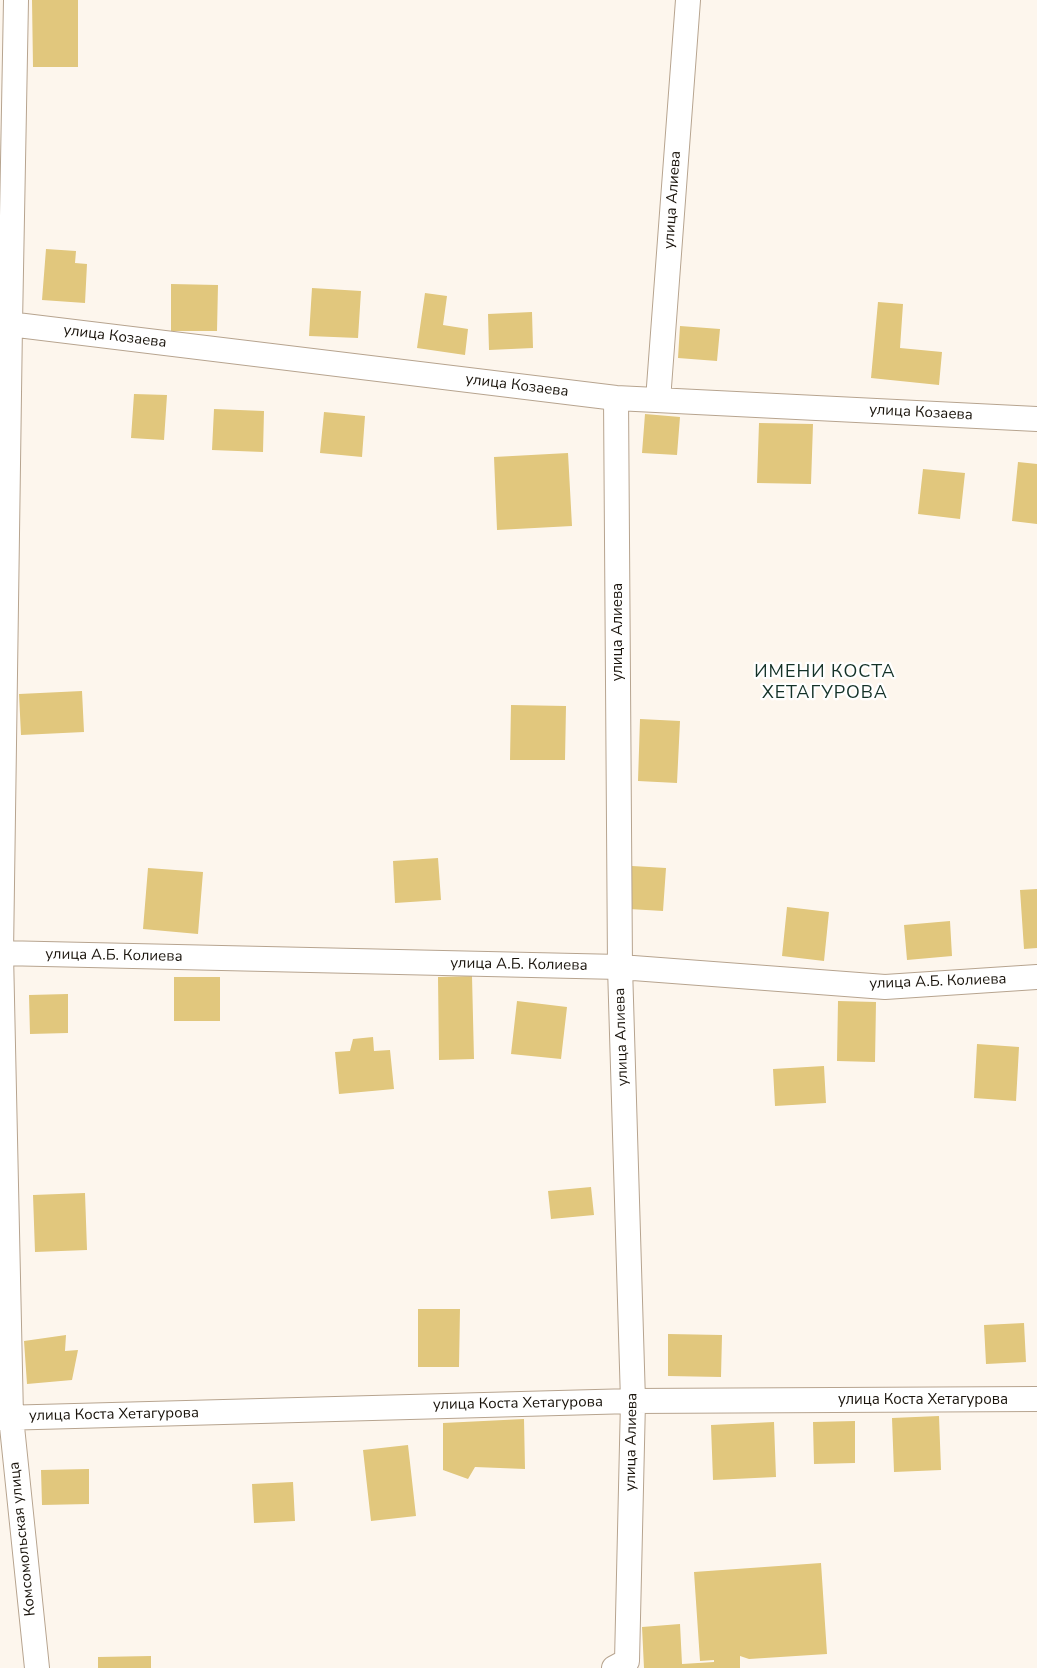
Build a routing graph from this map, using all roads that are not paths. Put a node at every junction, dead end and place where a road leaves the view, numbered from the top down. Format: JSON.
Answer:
{"nodes":[{"id":1,"x":16,"y":0,"type":"edge"},
{"id":2,"x":688,"y":0,"type":"edge"},
{"id":3,"x":5,"y":324,"type":"edge"},
{"id":4,"x":616,"y":398,"type":"junction"},
{"id":5,"x":658,"y":400,"type":"junction"},
{"id":6,"x":1037,"y":419,"type":"edge"},
{"id":7,"x":0,"y":953,"type":"edge"},
{"id":8,"x":620,"y":967,"type":"junction"},
{"id":9,"x":1037,"y":977,"type":"edge"},
{"id":10,"x":1037,"y":1399,"type":"edge"},
{"id":11,"x":633,"y":1401,"type":"junction"},
{"id":12,"x":5,"y":1418,"type":"edge"},
{"id":13,"x":37,"y":1668,"type":"edge"},
{"id":14,"x":614,"y":1668,"type":"edge"}],
"edges":[{"from":1,"to":3,"type":"street","name":"Комсомольская улица"},
{"from":2,"to":5,"type":"street","name":"улица Алиева"},
{"from":3,"to":4,"type":"street","name":"улица Козаева"},
{"from":3,"to":7,"type":"street","name":"Комсомольская улица"},
{"from":4,"to":5,"type":"street","name":"улица Козаева"},
{"from":4,"to":8,"type":"street","name":"улица Алиева"},
{"from":5,"to":6,"type":"street","name":"улица Козаева"},
{"from":7,"to":8,"type":"street","name":"улица А.Б. Колиева"},
{"from":7,"to":12,"type":"street","name":"Комсомольская улица"},
{"from":8,"to":9,"type":"street","name":"улица А.Б. Колиева"},
{"from":8,"to":11,"type":"street","name":"улица Алиева"},
{"from":10,"to":11,"type":"street","name":"улица Коста Хетагурова"},
{"from":11,"to":12,"type":"street","name":"улица Коста Хетагурова"},
{"from":11,"to":14,"type":"street","name":"улица Алиева"},
{"from":12,"to":13,"type":"street","name":"Комсомольская улица"}]}
